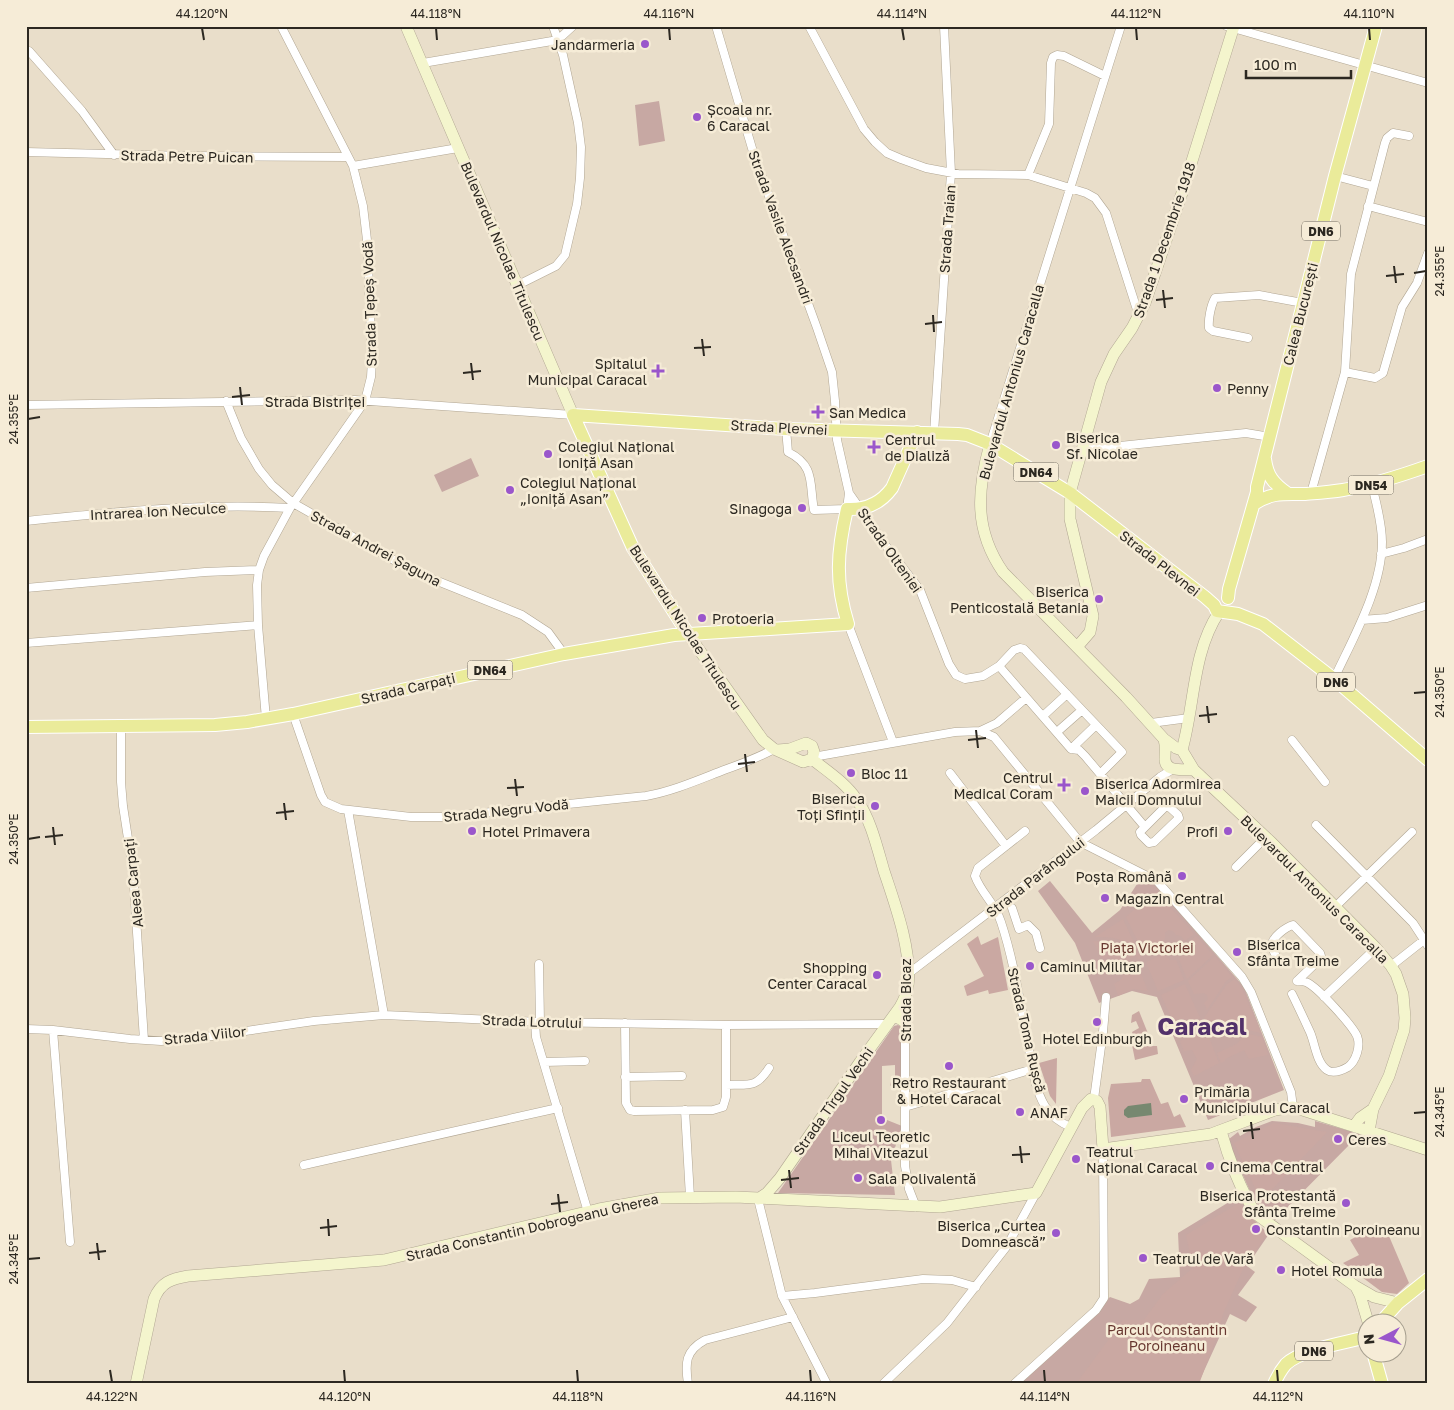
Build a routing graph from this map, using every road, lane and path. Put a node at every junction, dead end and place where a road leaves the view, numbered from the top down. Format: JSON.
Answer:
{"nodes":[{"id":1,"x":281,"y":26,"type":"edge"},
{"id":2,"x":406,"y":26,"type":"edge"},
{"id":3,"x":553,"y":26,"type":"edge"},
{"id":4,"x":573,"y":26,"type":"edge"},
{"id":5,"x":716,"y":26,"type":"edge"},
{"id":6,"x":809,"y":26,"type":"edge"},
{"id":7,"x":944,"y":26,"type":"edge"},
{"id":8,"x":1121,"y":26,"type":"edge"},
{"id":9,"x":1376,"y":26,"type":"edge"},
{"id":10,"x":1231,"y":27,"type":"edge"},
{"id":11,"x":558,"y":39,"type":"junction"},
{"id":12,"x":29,"y":51,"type":"dead end"},
{"id":13,"x":423,"y":63,"type":"junction"},
{"id":14,"x":1365,"y":65,"type":"junction"},
{"id":15,"x":1105,"y":76,"type":"junction"},
{"id":16,"x":1428,"y":83,"type":"edge"},
{"id":17,"x":1409,"y":136,"type":"dead end"},
{"id":18,"x":458,"y":148,"type":"junction"},
{"id":19,"x":26,"y":152,"type":"edge"},
{"id":20,"x":114,"y":155,"type":"junction"},
{"id":21,"x":348,"y":157,"type":"junction"},
{"id":22,"x":353,"y":166,"type":"junction"},
{"id":23,"x":951,"y":173,"type":"junction"},
{"id":24,"x":1028,"y":175,"type":"junction"},
{"id":25,"x":1335,"y":176,"type":"junction"},
{"id":26,"x":1373,"y":186,"type":"junction"},
{"id":27,"x":1069,"y":188,"type":"junction"},
{"id":28,"x":1368,"y":206,"type":"junction"},
{"id":29,"x":1428,"y":222,"type":"edge"},
{"id":30,"x":1428,"y":253,"type":"edge"},
{"id":31,"x":518,"y":285,"type":"junction"},
{"id":32,"x":1303,"y":303,"type":"junction"},
{"id":33,"x":1139,"y":316,"type":"junction"},
{"id":34,"x":1248,"y":338,"type":"dead end"},
{"id":35,"x":1345,"y":372,"type":"junction"},
{"id":36,"x":226,"y":401,"type":"junction"},
{"id":37,"x":365,"y":401,"type":"junction"},
{"id":38,"x":26,"y":405,"type":"edge"},
{"id":39,"x":573,"y":415,"type":"junction"},
{"id":40,"x":786,"y":429,"type":"junction"},
{"id":41,"x":836,"y":430,"type":"junction"},
{"id":42,"x":917,"y":432,"type":"junction"},
{"id":43,"x":934,"y":432,"type":"junction"},
{"id":44,"x":1270,"y":437,"type":"junction"},
{"id":45,"x":990,"y":444,"type":"junction"},
{"id":46,"x":1081,"y":450,"type":"junction"},
{"id":47,"x":1428,"y":466,"type":"edge"},
{"id":48,"x":1372,"y":485,"type":"junction"},
{"id":49,"x":1265,"y":491,"type":"junction"},
{"id":50,"x":849,"y":493,"type":"junction"},
{"id":51,"x":1070,"y":493,"type":"junction"},
{"id":52,"x":1311,"y":493,"type":"junction"},
{"id":53,"x":292,"y":506,"type":"junction"},
{"id":54,"x":847,"y":509,"type":"junction"},
{"id":55,"x":862,"y":509,"type":"junction"},
{"id":56,"x":26,"y":521,"type":"edge"},
{"id":57,"x":1428,"y":539,"type":"edge"},
{"id":58,"x":1381,"y":554,"type":"junction"},
{"id":59,"x":259,"y":570,"type":"junction"},
{"id":60,"x":26,"y":588,"type":"edge"},
{"id":61,"x":1223,"y":603,"type":"junction"},
{"id":62,"x":1428,"y":605,"type":"edge"},
{"id":63,"x":1362,"y":620,"type":"junction"},
{"id":64,"x":848,"y":624,"type":"junction"},
{"id":65,"x":258,"y":625,"type":"junction"},
{"id":66,"x":688,"y":634,"type":"junction"},
{"id":67,"x":26,"y":643,"type":"edge"},
{"id":68,"x":1077,"y":647,"type":"junction"},
{"id":69,"x":564,"y":654,"type":"junction"},
{"id":70,"x":999,"y":666,"type":"junction"},
{"id":71,"x":1334,"y":679,"type":"junction"},
{"id":72,"x":1068,"y":694,"type":"junction"},
{"id":73,"x":1026,"y":698,"type":"junction"},
{"id":74,"x":1082,"y":710,"type":"junction"},
{"id":75,"x":293,"y":714,"type":"junction"},
{"id":76,"x":1043,"y":716,"type":"junction"},
{"id":77,"x":1189,"y":718,"type":"junction"},
{"id":78,"x":266,"y":719,"type":"junction"},
{"id":79,"x":1151,"y":723,"type":"junction"},
{"id":80,"x":1096,"y":725,"type":"junction"},
{"id":81,"x":121,"y":726,"type":"junction"},
{"id":82,"x":26,"y":727,"type":"edge"},
{"id":83,"x":980,"y":731,"type":"junction"},
{"id":84,"x":1056,"y":732,"type":"junction"},
{"id":85,"x":1292,"y":740,"type":"dead end"},
{"id":86,"x":893,"y":742,"type":"junction"},
{"id":87,"x":797,"y":747,"type":"junction"},
{"id":88,"x":776,"y":749,"type":"junction"},
{"id":89,"x":1071,"y":749,"type":"junction"},
{"id":90,"x":812,"y":754,"type":"junction"},
{"id":91,"x":1176,"y":758,"type":"junction"},
{"id":92,"x":797,"y":759,"type":"junction"},
{"id":93,"x":1428,"y":760,"type":"edge"},
{"id":94,"x":950,"y":773,"type":"dead end"},
{"id":95,"x":1100,"y":774,"type":"junction"},
{"id":96,"x":1325,"y":782,"type":"dead end"},
{"id":97,"x":1126,"y":806,"type":"junction"},
{"id":98,"x":348,"y":810,"type":"junction"},
{"id":99,"x":1316,"y":824,"type":"dead end"},
{"id":100,"x":1145,"y":827,"type":"junction"},
{"id":101,"x":1025,"y":831,"type":"dead end"},
{"id":102,"x":1412,"y":832,"type":"dead end"},
{"id":103,"x":1266,"y":837,"type":"junction"},
{"id":104,"x":1080,"y":842,"type":"junction"},
{"id":105,"x":1006,"y":846,"type":"junction"},
{"id":106,"x":1236,"y":867,"type":"dead end"},
{"id":107,"x":1368,"y":876,"type":"junction"},
{"id":108,"x":1335,"y":907,"type":"junction"},
{"id":109,"x":996,"y":908,"type":"junction"},
{"id":110,"x":1012,"y":908,"type":"dead end"},
{"id":111,"x":1426,"y":943,"type":"edge"},
{"id":112,"x":1040,"y":948,"type":"dead end"},
{"id":113,"x":1376,"y":948,"type":"junction"},
{"id":114,"x":1275,"y":954,"type":"dead end"},
{"id":115,"x":539,"y":964,"type":"dead end"},
{"id":116,"x":1391,"y":966,"type":"junction"},
{"id":117,"x":908,"y":974,"type":"junction"},
{"id":118,"x":1292,"y":994,"type":"dead end"},
{"id":119,"x":1106,"y":997,"type":"dead end"},
{"id":120,"x":1324,"y":997,"type":"junction"},
{"id":121,"x":905,"y":999,"type":"junction"},
{"id":122,"x":384,"y":1014,"type":"junction"},
{"id":123,"x":889,"y":1021,"type":"junction"},
{"id":124,"x":537,"y":1022,"type":"junction"},
{"id":125,"x":905,"y":1022,"type":"junction"},
{"id":126,"x":625,"y":1023,"type":"junction"},
{"id":127,"x":726,"y":1025,"type":"junction"},
{"id":128,"x":26,"y":1029,"type":"edge"},
{"id":129,"x":53,"y":1030,"type":"junction"},
{"id":130,"x":144,"y":1040,"type":"junction"},
{"id":131,"x":585,"y":1061,"type":"dead end"},
{"id":132,"x":544,"y":1062,"type":"junction"},
{"id":133,"x":769,"y":1068,"type":"dead end"},
{"id":134,"x":1033,"y":1069,"type":"junction"},
{"id":135,"x":682,"y":1076,"type":"dead end"},
{"id":136,"x":625,"y":1078,"type":"junction"},
{"id":137,"x":726,"y":1085,"type":"junction"},
{"id":138,"x":1094,"y":1099,"type":"junction"},
{"id":139,"x":905,"y":1107,"type":"junction"},
{"id":140,"x":1293,"y":1107,"type":"junction"},
{"id":141,"x":558,"y":1108,"type":"junction"},
{"id":142,"x":1373,"y":1109,"type":"junction"},
{"id":143,"x":685,"y":1110,"type":"junction"},
{"id":144,"x":1354,"y":1126,"type":"junction"},
{"id":145,"x":1071,"y":1127,"type":"junction"},
{"id":146,"x":1221,"y":1131,"type":"junction"},
{"id":147,"x":1369,"y":1131,"type":"junction"},
{"id":148,"x":1103,"y":1149,"type":"junction"},
{"id":149,"x":1428,"y":1150,"type":"edge"},
{"id":150,"x":304,"y":1165,"type":"dead end"},
{"id":151,"x":1036,"y":1193,"type":"junction"},
{"id":152,"x":690,"y":1197,"type":"junction"},
{"id":153,"x":758,"y":1199,"type":"junction"},
{"id":154,"x":916,"y":1207,"type":"junction"},
{"id":155,"x":588,"y":1212,"type":"junction"},
{"id":156,"x":70,"y":1242,"type":"dead end"},
{"id":157,"x":1428,"y":1279,"type":"edge"},
{"id":158,"x":1355,"y":1286,"type":"junction"},
{"id":159,"x":976,"y":1287,"type":"junction"},
{"id":160,"x":782,"y":1296,"type":"junction"},
{"id":161,"x":1398,"y":1303,"type":"junction"},
{"id":162,"x":1365,"y":1312,"type":"edge"},
{"id":163,"x":1390,"y":1312,"type":"edge"},
{"id":164,"x":793,"y":1317,"type":"junction"},
{"id":165,"x":1356,"y":1340,"type":"edge"},
{"id":166,"x":1376,"y":1362,"type":"edge"},
{"id":167,"x":136,"y":1384,"type":"edge"},
{"id":168,"x":688,"y":1384,"type":"edge"},
{"id":169,"x":827,"y":1384,"type":"edge"},
{"id":170,"x":883,"y":1384,"type":"edge"},
{"id":171,"x":1014,"y":1384,"type":"edge"},
{"id":172,"x":1274,"y":1384,"type":"edge"},
{"id":173,"x":1382,"y":1384,"type":"edge"}],
"edges":[{"from":1,"to":21,"type":"street","name":"Strada Țepeș Vodă"},
{"from":2,"to":13,"type":"main road","name":"Bulevardul Nicolae Titulescu"},
{"from":3,"to":11,"type":"street"},
{"from":4,"to":11,"type":"street"},
{"from":5,"to":41,"type":"street","name":"Strada Vasile Alecsandri"},
{"from":6,"to":23,"type":"street"},
{"from":7,"to":23,"type":"street","name":"Strada Traian"},
{"from":8,"to":15,"type":"street","name":"Bulevardul Antonius Caracalla"},
{"from":9,"to":14,"type":"main road","name":"Calea București","number":"DN6"},
{"from":10,"to":14,"type":"street"},
{"from":10,"to":33,"type":"main road","name":"Strada 1 Decembrie 1918"},
{"from":11,"to":13,"type":"street"},
{"from":11,"to":31,"type":"street"},
{"from":12,"to":20,"type":"street"},
{"from":13,"to":18,"type":"main road","name":"Bulevardul Nicolae Titulescu"},
{"from":14,"to":16,"type":"street"},
{"from":14,"to":25,"type":"main road","name":"Calea București","number":"DN6"},
{"from":15,"to":24,"type":"street"},
{"from":15,"to":27,"type":"street","name":"Bulevardul Antonius Caracalla"},
{"from":17,"to":26,"type":"street"},
{"from":18,"to":22,"type":"street"},
{"from":18,"to":31,"type":"main road","name":"Bulevardul Nicolae Titulescu"},
{"from":19,"to":20,"type":"street","name":"Strada Petre Puican"},
{"from":20,"to":21,"type":"street","name":"Strada Petre Puican"},
{"from":21,"to":22,"type":"street","name":"Strada Țepeș Vodă"},
{"from":22,"to":37,"type":"street","name":"Strada Țepeș Vodă"},
{"from":23,"to":24,"type":"street"},
{"from":23,"to":43,"type":"street","name":"Strada Traian"},
{"from":24,"to":27,"type":"street"},
{"from":25,"to":26,"type":"street"},
{"from":25,"to":32,"type":"main road","name":"Calea București","number":"DN6"},
{"from":26,"to":28,"type":"street"},
{"from":27,"to":33,"type":"street"},
{"from":27,"to":45,"type":"street","name":"Bulevardul Antonius Caracalla"},
{"from":28,"to":29,"type":"street"},
{"from":28,"to":35,"type":"street"},
{"from":30,"to":35,"type":"street"},
{"from":31,"to":39,"type":"main road","name":"Bulevardul Nicolae Titulescu"},
{"from":32,"to":34,"type":"street"},
{"from":32,"to":44,"type":"main road","name":"Calea București","number":"DN6"},
{"from":33,"to":46,"type":"main road","name":"Strada 1 Decembrie 1918"},
{"from":35,"to":52,"type":"street"},
{"from":36,"to":37,"type":"street","name":"Strada Bistriței"},
{"from":36,"to":38,"type":"street","name":"Strada Bistriței"},
{"from":36,"to":53,"type":"street","name":"Strada Andrei Șaguna"},
{"from":37,"to":39,"type":"street","name":"Strada Bistriței"},
{"from":37,"to":53,"type":"street","name":"Strada Țepeș Vodă"},
{"from":39,"to":40,"type":"main road","name":"Strada Plevnei","number":"DN64"},
{"from":39,"to":66,"type":"main road","name":"Bulevardul Nicolae Titulescu"},
{"from":40,"to":41,"type":"main road","name":"Strada Plevnei","number":"DN64"},
{"from":40,"to":54,"type":"street"},
{"from":41,"to":42,"type":"main road","name":"Strada Plevnei","number":"DN64"},
{"from":41,"to":50,"type":"street"},
{"from":42,"to":43,"type":"main road","name":"Strada Plevnei","number":"DN64"},
{"from":42,"to":55,"type":"main road"},
{"from":43,"to":45,"type":"main road","name":"Strada Plevnei","number":"DN64"},
{"from":44,"to":46,"type":"street"},
{"from":44,"to":49,"type":"main road","name":"Calea București","number":"DN6"},
{"from":45,"to":51,"type":"main road","name":"Strada Plevnei","number":"DN64"},
{"from":45,"to":68,"type":"main road","name":"Bulevardul Antonius Caracalla"},
{"from":46,"to":51,"type":"main road","name":"Strada 1 Decembrie 1918"},
{"from":47,"to":48,"type":"main road","number":"DN54"},
{"from":48,"to":52,"type":"main road","number":"DN54"},
{"from":48,"to":58,"type":"street"},
{"from":49,"to":52,"type":"main road","number":"DN54"},
{"from":49,"to":61,"type":"main road"},
{"from":50,"to":54,"type":"street"},
{"from":50,"to":55,"type":"street","name":"Strada Olteniei"},
{"from":51,"to":61,"type":"main road","name":"Strada Plevnei","number":"DN64"},
{"from":51,"to":68,"type":"main road","name":"Strada 1 Decembrie 1918"},
{"from":53,"to":56,"type":"street","name":"Intrarea Ion Neculce"},
{"from":53,"to":59,"type":"street","name":"Strada Țepeș Vodă"},
{"from":53,"to":69,"type":"street","name":"Strada Andrei Șaguna"},
{"from":54,"to":55,"type":"main road"},
{"from":54,"to":64,"type":"main road"},
{"from":55,"to":70,"type":"street","name":"Strada Olteniei"},
{"from":57,"to":58,"type":"street"},
{"from":58,"to":63,"type":"street"},
{"from":59,"to":60,"type":"street"},
{"from":59,"to":65,"type":"street","name":"Strada Țepeș Vodă"},
{"from":61,"to":71,"type":"main road","number":"DN6"},
{"from":61,"to":77,"type":"main road"},
{"from":62,"to":63,"type":"street"},
{"from":63,"to":71,"type":"street"},
{"from":64,"to":66,"type":"main road","name":"Strada Carpați"},
{"from":64,"to":86,"type":"street"},
{"from":65,"to":67,"type":"street"},
{"from":65,"to":78,"type":"street","name":"Strada Țepeș Vodă"},
{"from":66,"to":69,"type":"main road","name":"Strada Carpați","number":"DN64"},
{"from":66,"to":88,"type":"main road","name":"Bulevardul Nicolae Titulescu"},
{"from":68,"to":79,"type":"main road","name":"Bulevardul Antonius Caracalla"},
{"from":69,"to":75,"type":"main road","name":"Strada Carpați","number":"DN64"},
{"from":70,"to":72,"type":"street","name":"Strada Olteniei"},
{"from":70,"to":73,"type":"street"},
{"from":71,"to":93,"type":"main road","number":"DN6"},
{"from":72,"to":74,"type":"street"},
{"from":72,"to":76,"type":"street"},
{"from":73,"to":76,"type":"street"},
{"from":73,"to":83,"type":"street"},
{"from":74,"to":80,"type":"street"},
{"from":74,"to":84,"type":"street"},
{"from":75,"to":78,"type":"main road","name":"Strada Carpați","number":"DN64"},
{"from":75,"to":98,"type":"street","name":"Strada Negru Vodă"},
{"from":76,"to":84,"type":"street"},
{"from":77,"to":79,"type":"street"},
{"from":77,"to":91,"type":"main road"},
{"from":78,"to":81,"type":"main road","name":"Strada Carpați","number":"DN64"},
{"from":79,"to":91,"type":"main road","name":"Bulevardul Antonius Caracalla"},
{"from":80,"to":89,"type":"street"},
{"from":80,"to":95,"type":"street"},
{"from":81,"to":82,"type":"main road","name":"Strada Carpați","number":"DN64"},
{"from":81,"to":130,"type":"street","name":"Aleea Carpați"},
{"from":83,"to":86,"type":"street"},
{"from":83,"to":104,"type":"street"},
{"from":84,"to":89,"type":"street"},
{"from":85,"to":96,"type":"street"},
{"from":86,"to":90,"type":"street"},
{"from":87,"to":88,"type":"main road"},
{"from":87,"to":90,"type":"main road"},
{"from":87,"to":92,"type":"main road"},
{"from":88,"to":92,"type":"main road","name":"Bulevardul Nicolae Titulescu"},
{"from":88,"to":98,"type":"street","name":"Strada Negru Vodă"},
{"from":89,"to":95,"type":"street"},
{"from":90,"to":92,"type":"main road"},
{"from":90,"to":117,"type":"main road","name":"Strada Bicaz"},
{"from":91,"to":97,"type":"street","name":"Strada Parângului"},
{"from":91,"to":103,"type":"main road","name":"Bulevardul Antonius Caracalla"},
{"from":94,"to":105,"type":"street"},
{"from":95,"to":97,"type":"street"},
{"from":97,"to":100,"type":"street"},
{"from":97,"to":104,"type":"street","name":"Strada Parângului"},
{"from":98,"to":122,"type":"street"},
{"from":99,"to":107,"type":"street"},
{"from":100,"to":100,"type":"street"},
{"from":101,"to":105,"type":"street"},
{"from":102,"to":107,"type":"street"},
{"from":103,"to":106,"type":"street"},
{"from":103,"to":108,"type":"main road","name":"Bulevardul Antonius Caracalla"},
{"from":104,"to":109,"type":"street","name":"Strada Parângului"},
{"from":104,"to":140,"type":"street"},
{"from":105,"to":109,"type":"street"},
{"from":107,"to":108,"type":"street"},
{"from":107,"to":111,"type":"street"},
{"from":108,"to":113,"type":"main road","name":"Bulevardul Antonius Caracalla"},
{"from":109,"to":117,"type":"street","name":"Strada Parângului"},
{"from":109,"to":134,"type":"street","name":"Strada Toma Rușcă"},
{"from":110,"to":112,"type":"street"},
{"from":111,"to":116,"type":"street"},
{"from":113,"to":116,"type":"main road","name":"Bulevardul Antonius Caracalla"},
{"from":113,"to":120,"type":"street"},
{"from":114,"to":120,"type":"street"},
{"from":115,"to":124,"type":"street"},
{"from":116,"to":142,"type":"main road","name":"Bulevardul Antonius Caracalla"},
{"from":117,"to":121,"type":"main road","name":"Strada Bicaz"},
{"from":118,"to":120,"type":"street"},
{"from":119,"to":138,"type":"street"},
{"from":121,"to":123,"type":"main road","name":"Strada Tîrgul Vechi"},
{"from":121,"to":125,"type":"street","name":"Strada Bicaz"},
{"from":122,"to":124,"type":"street","name":"Strada Lotrului"},
{"from":122,"to":130,"type":"street","name":"Strada Viilor"},
{"from":123,"to":125,"type":"main road"},
{"from":123,"to":127,"type":"street","name":"Strada Lotrului"},
{"from":123,"to":153,"type":"main road","name":"Strada Tîrgul Vechi"},
{"from":124,"to":126,"type":"street","name":"Strada Lotrului"},
{"from":124,"to":132,"type":"street"},
{"from":125,"to":139,"type":"street","name":"Strada Bicaz"},
{"from":126,"to":127,"type":"street","name":"Strada Lotrului"},
{"from":126,"to":136,"type":"street"},
{"from":127,"to":137,"type":"street"},
{"from":128,"to":129,"type":"street","name":"Strada Viilor"},
{"from":129,"to":130,"type":"street","name":"Strada Viilor"},
{"from":129,"to":156,"type":"street"},
{"from":131,"to":132,"type":"street"},
{"from":132,"to":141,"type":"street"},
{"from":133,"to":137,"type":"street"},
{"from":134,"to":139,"type":"street"},
{"from":134,"to":145,"type":"street","name":"Strada Toma Rușcă"},
{"from":135,"to":136,"type":"street"},
{"from":136,"to":143,"type":"street"},
{"from":137,"to":143,"type":"street"},
{"from":138,"to":145,"type":"main road"},
{"from":138,"to":148,"type":"main road"},
{"from":139,"to":154,"type":"street","name":"Strada Bicaz"},
{"from":140,"to":144,"type":"main road"},
{"from":140,"to":146,"type":"main road"},
{"from":141,"to":150,"type":"street"},
{"from":141,"to":155,"type":"street"},
{"from":142,"to":144,"type":"main road","name":"Bulevardul Antonius Caracalla"},
{"from":142,"to":147,"type":"main road","name":"Bulevardul Antonius Caracalla"},
{"from":143,"to":152,"type":"street"},
{"from":144,"to":147,"type":"main road"},
{"from":145,"to":151,"type":"main road"},
{"from":146,"to":148,"type":"main road"},
{"from":146,"to":158,"type":"main road"},
{"from":147,"to":149,"type":"main road"},
{"from":148,"to":171,"type":"street"},
{"from":151,"to":154,"type":"main road","name":"Strada Constantin Dobrogeanu Gherea"},
{"from":151,"to":159,"type":"street"},
{"from":152,"to":153,"type":"main road","name":"Strada Constantin Dobrogeanu Gherea"},
{"from":152,"to":155,"type":"main road","name":"Strada Constantin Dobrogeanu Gherea"},
{"from":153,"to":154,"type":"main road","name":"Strada Constantin Dobrogeanu Gherea"},
{"from":153,"to":160,"type":"street"},
{"from":155,"to":167,"type":"main road","name":"Strada Constantin Dobrogeanu Gherea"},
{"from":157,"to":161,"type":"main road"},
{"from":158,"to":161,"type":"main road"},
{"from":158,"to":162,"type":"main road"},
{"from":159,"to":160,"type":"street"},
{"from":159,"to":170,"type":"street"},
{"from":160,"to":164,"type":"street"},
{"from":161,"to":163,"type":"main road"},
{"from":164,"to":168,"type":"street"},
{"from":164,"to":169,"type":"street"},
{"from":165,"to":172,"type":"main road","number":"DN6"},
{"from":166,"to":173,"type":"main road"}]}
